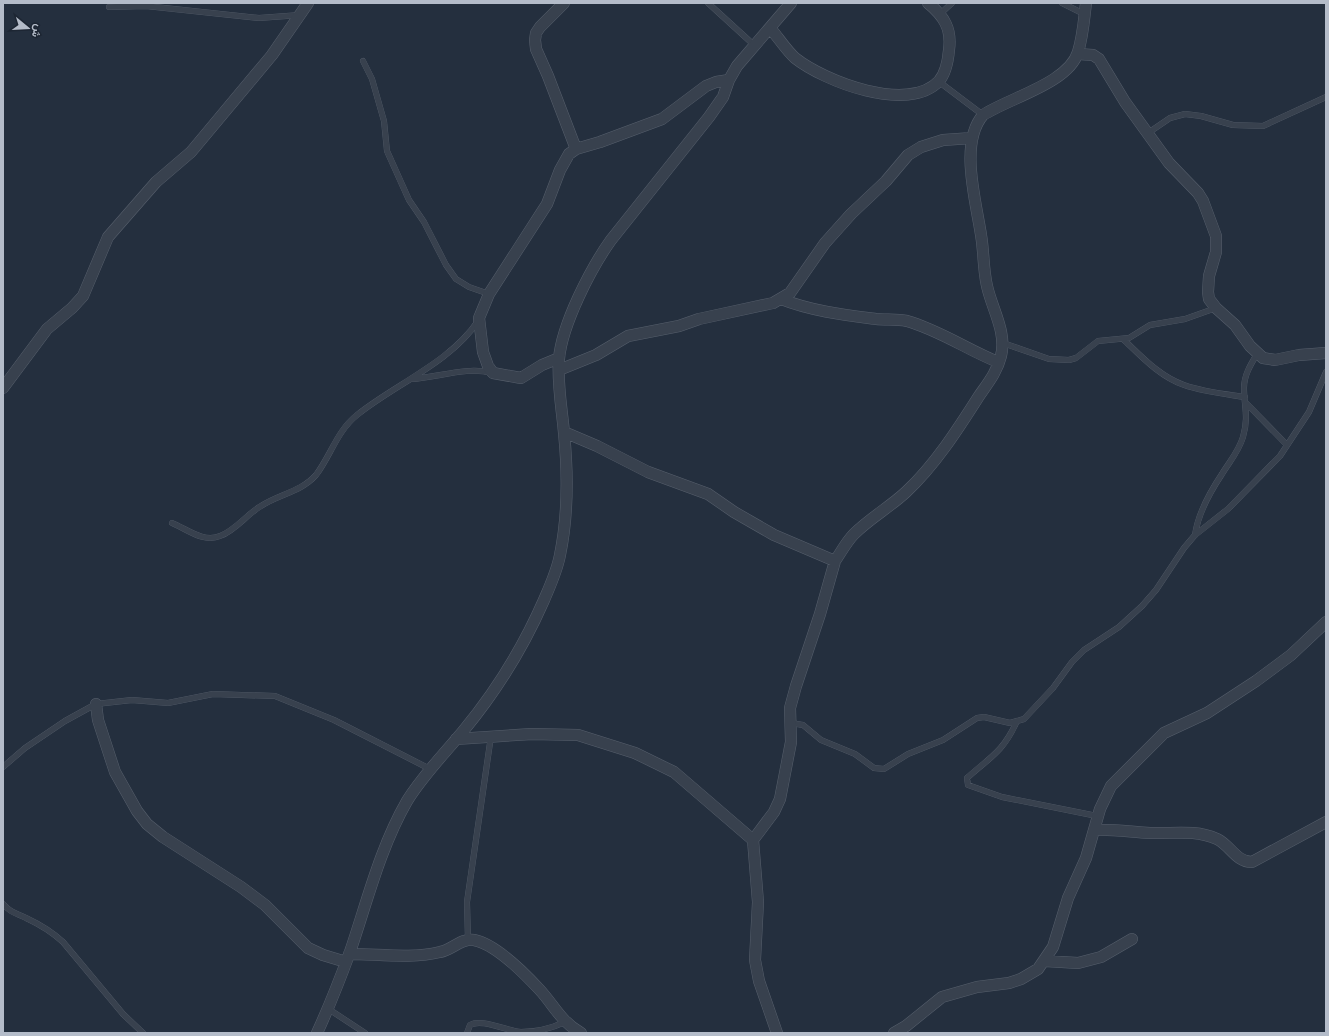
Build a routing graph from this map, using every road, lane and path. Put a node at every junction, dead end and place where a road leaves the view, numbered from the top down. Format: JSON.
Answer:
{"nodes":[{"id":1,"x":308,"y":3,"type":"edge"},
{"id":2,"x":564,"y":3,"type":"edge"},
{"id":3,"x":708,"y":3,"type":"edge"},
{"id":4,"x":791,"y":3,"type":"edge"},
{"id":5,"x":928,"y":3,"type":"edge"},
{"id":6,"x":952,"y":3,"type":"edge"},
{"id":7,"x":1062,"y":3,"type":"edge"},
{"id":8,"x":109,"y":7,"type":"dead end"},
{"id":9,"x":1085,"y":8,"type":"edge"},
{"id":10,"x":301,"y":14,"type":"junction"},
{"id":11,"x":940,"y":14,"type":"junction"},
{"id":12,"x":770,"y":28,"type":"junction"},
{"id":13,"x":754,"y":45,"type":"junction"},
{"id":14,"x":1078,"y":54,"type":"junction"},
{"id":15,"x":363,"y":61,"type":"dead end"},
{"id":16,"x":729,"y":80,"type":"junction"},
{"id":17,"x":938,"y":82,"type":"junction"},
{"id":18,"x":1326,"y":97,"type":"edge"},
{"id":19,"x":983,"y":115,"type":"junction"},
{"id":20,"x":1148,"y":132,"type":"junction"},
{"id":21,"x":972,"y":138,"type":"junction"},
{"id":22,"x":576,"y":149,"type":"junction"},
{"id":23,"x":489,"y":294,"type":"junction"},
{"id":24,"x":781,"y":298,"type":"junction"},
{"id":25,"x":1216,"y":308,"type":"junction"},
{"id":26,"x":479,"y":318,"type":"junction"},
{"id":27,"x":1123,"y":339,"type":"junction"},
{"id":28,"x":1003,"y":343,"type":"junction"},
{"id":29,"x":1326,"y":353,"type":"edge"},
{"id":30,"x":1257,"y":354,"type":"junction"},
{"id":31,"x":559,"y":358,"type":"junction"},
{"id":32,"x":998,"y":362,"type":"junction"},
{"id":33,"x":559,"y":370,"type":"junction"},
{"id":34,"x":1326,"y":372,"type":"edge"},
{"id":35,"x":493,"y":373,"type":"junction"},
{"id":36,"x":411,"y":379,"type":"junction"},
{"id":37,"x":3,"y":388,"type":"edge"},
{"id":38,"x":1245,"y":397,"type":"junction"},
{"id":39,"x":1247,"y":404,"type":"junction"},
{"id":40,"x":564,"y":432,"type":"junction"},
{"id":41,"x":1287,"y":445,"type":"junction"},
{"id":42,"x":172,"y":523,"type":"dead end"},
{"id":43,"x":1195,"y":535,"type":"junction"},
{"id":44,"x":835,"y":561,"type":"junction"},
{"id":45,"x":1326,"y":622,"type":"edge"},
{"id":46,"x":96,"y":704,"type":"junction"},
{"id":47,"x":1016,"y":722,"type":"junction"},
{"id":48,"x":791,"y":723,"type":"junction"},
{"id":49,"x":491,"y":736,"type":"junction"},
{"id":50,"x":456,"y":739,"type":"junction"},
{"id":51,"x":3,"y":767,"type":"edge"},
{"id":52,"x":430,"y":769,"type":"junction"},
{"id":53,"x":1097,"y":816,"type":"junction"},
{"id":54,"x":1326,"y":822,"type":"edge"},
{"id":55,"x":1094,"y":830,"type":"junction"},
{"id":56,"x":753,"y":840,"type":"junction"},
{"id":57,"x":3,"y":904,"type":"edge"},
{"id":58,"x":1132,"y":939,"type":"dead end"},
{"id":59,"x":468,"y":940,"type":"junction"},
{"id":60,"x":348,"y":958,"type":"junction"},
{"id":61,"x":1045,"y":961,"type":"junction"},
{"id":62,"x":327,"y":1008,"type":"junction"},
{"id":63,"x":565,"y":1022,"type":"junction"},
{"id":64,"x":579,"y":1032,"type":"edge"},
{"id":65,"x":143,"y":1033,"type":"edge"},
{"id":66,"x":317,"y":1033,"type":"edge"},
{"id":67,"x":365,"y":1033,"type":"edge"},
{"id":68,"x":467,"y":1033,"type":"edge"},
{"id":69,"x":777,"y":1033,"type":"edge"},
{"id":70,"x":894,"y":1033,"type":"edge"}],
"edges":[{"from":1,"to":10,"type":"street"},
{"from":2,"to":22,"type":"street"},
{"from":3,"to":13,"type":"lane"},
{"from":4,"to":12,"type":"street"},
{"from":5,"to":11,"type":"street"},
{"from":6,"to":11,"type":"lane"},
{"from":7,"to":9,"type":"lane"},
{"from":8,"to":10,"type":"lane"},
{"from":9,"to":14,"type":"street"},
{"from":10,"to":37,"type":"street"},
{"from":11,"to":17,"type":"street"},
{"from":12,"to":13,"type":"street"},
{"from":12,"to":17,"type":"street"},
{"from":13,"to":16,"type":"street"},
{"from":14,"to":19,"type":"street"},
{"from":14,"to":20,"type":"street"},
{"from":15,"to":23,"type":"lane"},
{"from":16,"to":22,"type":"street"},
{"from":16,"to":31,"type":"street"},
{"from":17,"to":19,"type":"lane"},
{"from":18,"to":20,"type":"lane"},
{"from":19,"to":21,"type":"street"},
{"from":20,"to":25,"type":"street"},
{"from":21,"to":24,"type":"street"},
{"from":21,"to":28,"type":"street"},
{"from":22,"to":23,"type":"street"},
{"from":23,"to":26,"type":"street"},
{"from":24,"to":32,"type":"street"},
{"from":24,"to":33,"type":"street"},
{"from":25,"to":27,"type":"lane"},
{"from":25,"to":30,"type":"street"},
{"from":26,"to":35,"type":"street"},
{"from":26,"to":36,"type":"lane"},
{"from":27,"to":28,"type":"lane"},
{"from":27,"to":38,"type":"lane"},
{"from":28,"to":32,"type":"street"},
{"from":29,"to":30,"type":"street"},
{"from":30,"to":38,"type":"lane"},
{"from":31,"to":33,"type":"street"},
{"from":31,"to":35,"type":"street"},
{"from":32,"to":44,"type":"street"},
{"from":33,"to":40,"type":"street"},
{"from":34,"to":41,"type":"lane"},
{"from":35,"to":36,"type":"lane"},
{"from":36,"to":42,"type":"lane"},
{"from":38,"to":39,"type":"lane"},
{"from":39,"to":41,"type":"lane"},
{"from":39,"to":43,"type":"lane"},
{"from":40,"to":44,"type":"street"},
{"from":40,"to":50,"type":"street"},
{"from":41,"to":43,"type":"lane"},
{"from":43,"to":47,"type":"lane"},
{"from":44,"to":48,"type":"street"},
{"from":45,"to":53,"type":"street"},
{"from":46,"to":51,"type":"lane"},
{"from":46,"to":52,"type":"lane"},
{"from":46,"to":60,"type":"street"},
{"from":47,"to":48,"type":"lane"},
{"from":47,"to":53,"type":"lane"},
{"from":48,"to":56,"type":"street"},
{"from":49,"to":50,"type":"street"},
{"from":49,"to":56,"type":"street"},
{"from":49,"to":59,"type":"lane"},
{"from":50,"to":52,"type":"street"},
{"from":52,"to":60,"type":"street"},
{"from":53,"to":55,"type":"street"},
{"from":54,"to":55,"type":"street"},
{"from":55,"to":61,"type":"street"},
{"from":56,"to":69,"type":"street"},
{"from":57,"to":65,"type":"lane"},
{"from":58,"to":61,"type":"street"},
{"from":59,"to":60,"type":"street"},
{"from":59,"to":63,"type":"street"},
{"from":60,"to":62,"type":"street"},
{"from":61,"to":70,"type":"street"},
{"from":62,"to":66,"type":"street"},
{"from":62,"to":67,"type":"lane"},
{"from":63,"to":64,"type":"street"},
{"from":63,"to":68,"type":"lane"}]}
